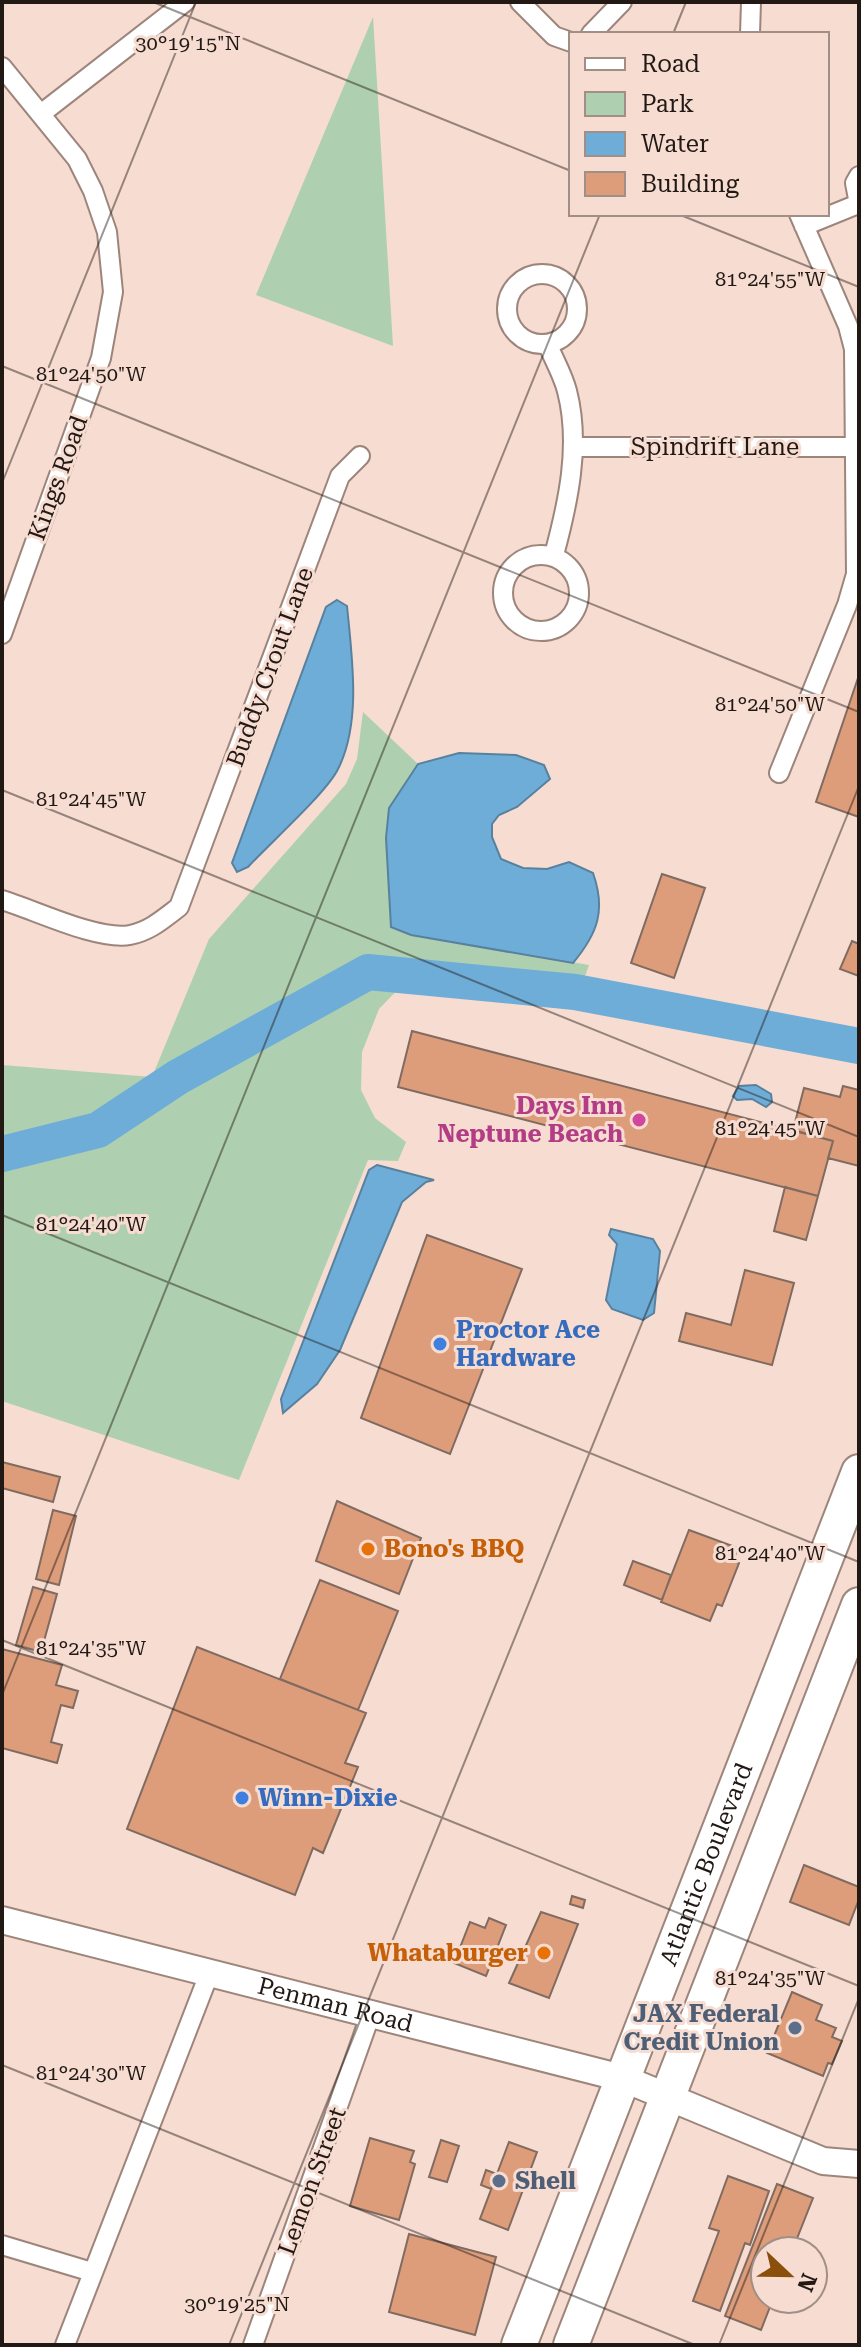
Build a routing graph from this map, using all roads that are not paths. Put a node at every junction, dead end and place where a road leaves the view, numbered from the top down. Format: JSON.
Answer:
{"nodes":[{"id":1,"x":185,"y":2,"type":"edge"},
{"id":2,"x":520,"y":2,"type":"edge"},
{"id":3,"x":622,"y":2,"type":"edge"},
{"id":4,"x":751,"y":2,"type":"edge"},
{"id":5,"x":593,"y":32,"type":"edge"},
{"id":6,"x":750,"y":32,"type":"edge"},
{"id":7,"x":569,"y":41,"type":"edge"},
{"id":8,"x":2,"y":67,"type":"edge"},
{"id":9,"x":42,"y":113,"type":"junction"},
{"id":10,"x":859,"y":176,"type":"edge"},
{"id":11,"x":859,"y":204,"type":"edge"},
{"id":12,"x":829,"y":212,"type":"edge"},
{"id":13,"x":802,"y":220,"type":"edge"},
{"id":14,"x":548,"y":345,"type":"junction"},
{"id":15,"x":573,"y":447,"type":"junction"},
{"id":16,"x":856,"y":447,"type":"junction"},
{"id":17,"x":360,"y":456,"type":"dead end"},
{"id":18,"x":554,"y":555,"type":"junction"},
{"id":19,"x":857,"y":574,"type":"edge"},
{"id":20,"x":2,"y":634,"type":"edge"},
{"id":21,"x":779,"y":773,"type":"dead end"},
{"id":22,"x":2,"y":900,"type":"edge"},
{"id":23,"x":859,"y":1472,"type":"edge"},
{"id":24,"x":859,"y":1605,"type":"edge"},
{"id":25,"x":2,"y":1920,"type":"edge"},
{"id":26,"x":209,"y":1974,"type":"junction"},
{"id":27,"x":370,"y":2016,"type":"junction"},
{"id":28,"x":622,"y":2078,"type":"junction"},
{"id":29,"x":667,"y":2097,"type":"junction"},
{"id":30,"x":859,"y":2164,"type":"edge"},
{"id":31,"x":2,"y":2245,"type":"edge"},
{"id":32,"x":92,"y":2272,"type":"junction"},
{"id":33,"x":65,"y":2345,"type":"edge"},
{"id":34,"x":253,"y":2345,"type":"edge"},
{"id":35,"x":519,"y":2345,"type":"edge"},
{"id":36,"x":571,"y":2345,"type":"edge"}],
"edges":[{"from":1,"to":9,"type":"street"},
{"from":2,"to":7,"type":"street"},
{"from":3,"to":5,"type":"street"},
{"from":4,"to":6,"type":"street"},
{"from":8,"to":9,"type":"street","name":"Kings Road"},
{"from":9,"to":20,"type":"street","name":"Kings Road"},
{"from":10,"to":11,"type":"street"},
{"from":11,"to":12,"type":"street"},
{"from":13,"to":16,"type":"street"},
{"from":14,"to":14,"type":"street"},
{"from":14,"to":15,"type":"street"},
{"from":15,"to":16,"type":"street","name":"Spindrift Lane"},
{"from":15,"to":18,"type":"street"},
{"from":16,"to":19,"type":"street"},
{"from":17,"to":22,"type":"street","name":"Buddy Crout Lane"},
{"from":18,"to":18,"type":"street"},
{"from":19,"to":21,"type":"street"},
{"from":23,"to":28,"type":"highway","name":"Atlantic Boulevard"},
{"from":24,"to":29,"type":"highway","name":"Atlantic Boulevard"},
{"from":25,"to":26,"type":"street","name":"Penman Road"},
{"from":26,"to":27,"type":"street","name":"Penman Road"},
{"from":26,"to":32,"type":"street"},
{"from":27,"to":28,"type":"street","name":"Penman Road"},
{"from":27,"to":34,"type":"street","name":"Lemon Street"},
{"from":28,"to":29,"type":"street","name":"Penman Road"},
{"from":28,"to":35,"type":"highway","name":"Atlantic Boulevard"},
{"from":29,"to":30,"type":"street","name":"Penman Road"},
{"from":29,"to":36,"type":"highway","name":"Atlantic Boulevard"},
{"from":31,"to":32,"type":"street"},
{"from":32,"to":33,"type":"street"}]}
